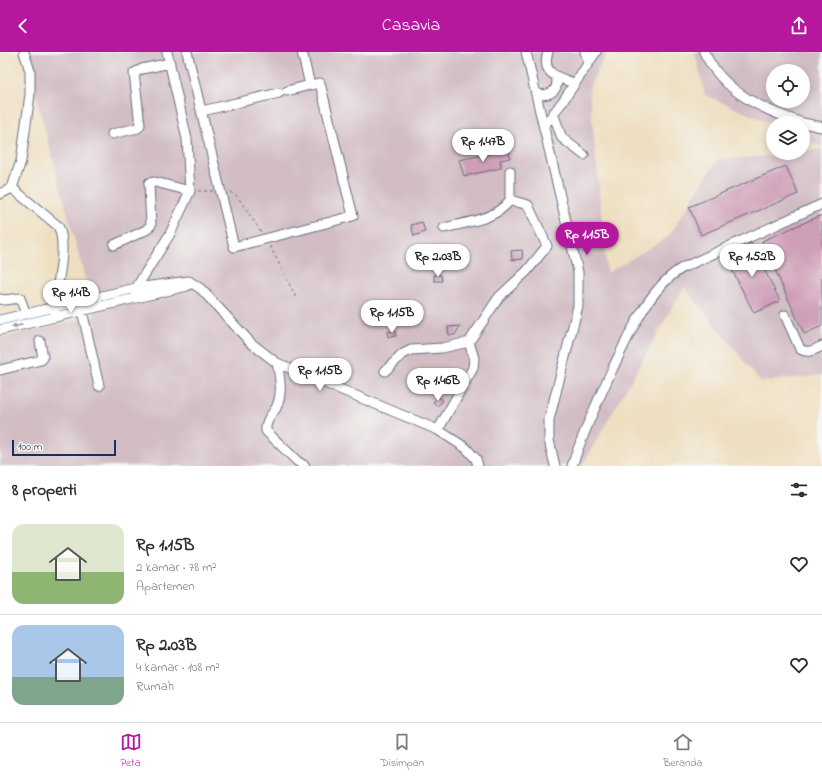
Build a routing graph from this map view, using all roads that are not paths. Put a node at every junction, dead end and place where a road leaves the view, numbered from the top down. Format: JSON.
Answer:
{"nodes":[{"id":1,"x":24,"y":52,"type":"edge"},
{"id":2,"x":167,"y":52,"type":"edge"},
{"id":3,"x":187,"y":52,"type":"edge"},
{"id":4,"x":302,"y":52,"type":"edge"},
{"id":5,"x":526,"y":52,"type":"edge"},
{"id":6,"x":548,"y":52,"type":"edge"},
{"id":7,"x":585,"y":52,"type":"edge"},
{"id":8,"x":596,"y":52,"type":"edge"},
{"id":9,"x":704,"y":52,"type":"edge"},
{"id":10,"x":589,"y":62,"type":"junction"},
{"id":11,"x":170,"y":63,"type":"junction"},
{"id":12,"x":556,"y":76,"type":"junction"},
{"id":13,"x":574,"y":83,"type":"junction"},
{"id":14,"x":310,"y":85,"type":"junction"},
{"id":15,"x":536,"y":94,"type":"junction"},
{"id":16,"x":202,"y":111,"type":"junction"},
{"id":17,"x":553,"y":113,"type":"junction"},
{"id":18,"x":785,"y":116,"type":"edge"},
{"id":19,"x":810,"y":124,"type":"edge"},
{"id":20,"x":544,"y":126,"type":"junction"},
{"id":21,"x":822,"y":127,"type":"edge"},
{"id":22,"x":112,"y":134,"type":"dead end"},
{"id":23,"x":584,"y":155,"type":"dead end"},
{"id":24,"x":510,"y":171,"type":"dead end"},
{"id":25,"x":12,"y":188,"type":"junction"},
{"id":26,"x":190,"y":190,"type":"junction"},
{"id":27,"x":0,"y":194,"type":"edge"},
{"id":28,"x":510,"y":200,"type":"junction"},
{"id":29,"x":822,"y":204,"type":"edge"},
{"id":30,"x":444,"y":228,"type":"dead end"},
{"id":31,"x":114,"y":245,"type":"dead end"},
{"id":32,"x":137,"y":293,"type":"junction"},
{"id":33,"x":0,"y":299,"type":"edge"},
{"id":34,"x":79,"y":301,"type":"junction"},
{"id":35,"x":54,"y":307,"type":"junction"},
{"id":36,"x":82,"y":311,"type":"junction"},
{"id":37,"x":26,"y":314,"type":"junction"},
{"id":38,"x":784,"y":315,"type":"dead end"},
{"id":39,"x":56,"y":317,"type":"junction"},
{"id":40,"x":0,"y":320,"type":"edge"},
{"id":41,"x":0,"y":330,"type":"edge"},
{"id":42,"x":40,"y":341,"type":"dead end"},
{"id":43,"x":469,"y":342,"type":"junction"},
{"id":44,"x":822,"y":346,"type":"edge"},
{"id":45,"x":276,"y":363,"type":"junction"},
{"id":46,"x":0,"y":370,"type":"edge"},
{"id":47,"x":385,"y":371,"type":"dead end"},
{"id":48,"x":100,"y":386,"type":"dead end"},
{"id":49,"x":438,"y":430,"type":"junction"},
{"id":50,"x":305,"y":466,"type":"edge"},
{"id":51,"x":478,"y":466,"type":"edge"},
{"id":52,"x":555,"y":466,"type":"edge"},
{"id":53,"x":572,"y":466,"type":"edge"}],
"edges":[{"from":1,"to":25,"type":"street"},
{"from":2,"to":11,"type":"street"},
{"from":3,"to":16,"type":"street"},
{"from":4,"to":14,"type":"street"},
{"from":5,"to":15,"type":"street"},
{"from":6,"to":12,"type":"street"},
{"from":7,"to":10,"type":"street"},
{"from":8,"to":10,"type":"street"},
{"from":9,"to":18,"type":"street"},
{"from":10,"to":13,"type":"street"},
{"from":11,"to":22,"type":"street"},
{"from":11,"to":26,"type":"street"},
{"from":12,"to":13,"type":"street"},
{"from":12,"to":15,"type":"street"},
{"from":13,"to":17,"type":"street"},
{"from":14,"to":16,"type":"street"},
{"from":14,"to":16,"type":"street"},
{"from":15,"to":20,"type":"street"},
{"from":17,"to":20,"type":"street"},
{"from":17,"to":23,"type":"street"},
{"from":19,"to":21,"type":"street"},
{"from":20,"to":52,"type":"street"},
{"from":24,"to":28,"type":"street"},
{"from":25,"to":27,"type":"street"},
{"from":25,"to":35,"type":"street"},
{"from":26,"to":31,"type":"street"},
{"from":26,"to":32,"type":"street"},
{"from":28,"to":30,"type":"street"},
{"from":28,"to":43,"type":"street"},
{"from":29,"to":53,"type":"street"},
{"from":32,"to":34,"type":"street"},
{"from":32,"to":36,"type":"street"},
{"from":32,"to":45,"type":"street"},
{"from":33,"to":37,"type":"street"},
{"from":34,"to":35,"type":"street"},
{"from":34,"to":36,"type":"street"},
{"from":35,"to":37,"type":"street"},
{"from":35,"to":39,"type":"street"},
{"from":36,"to":39,"type":"street"},
{"from":36,"to":48,"type":"street"},
{"from":37,"to":40,"type":"street"},
{"from":38,"to":44,"type":"street"},
{"from":39,"to":41,"type":"street","one_way":true},
{"from":42,"to":46,"type":"street"},
{"from":43,"to":47,"type":"street"},
{"from":43,"to":49,"type":"street"},
{"from":45,"to":49,"type":"street"},
{"from":45,"to":50,"type":"street"},
{"from":49,"to":51,"type":"street"}]}
